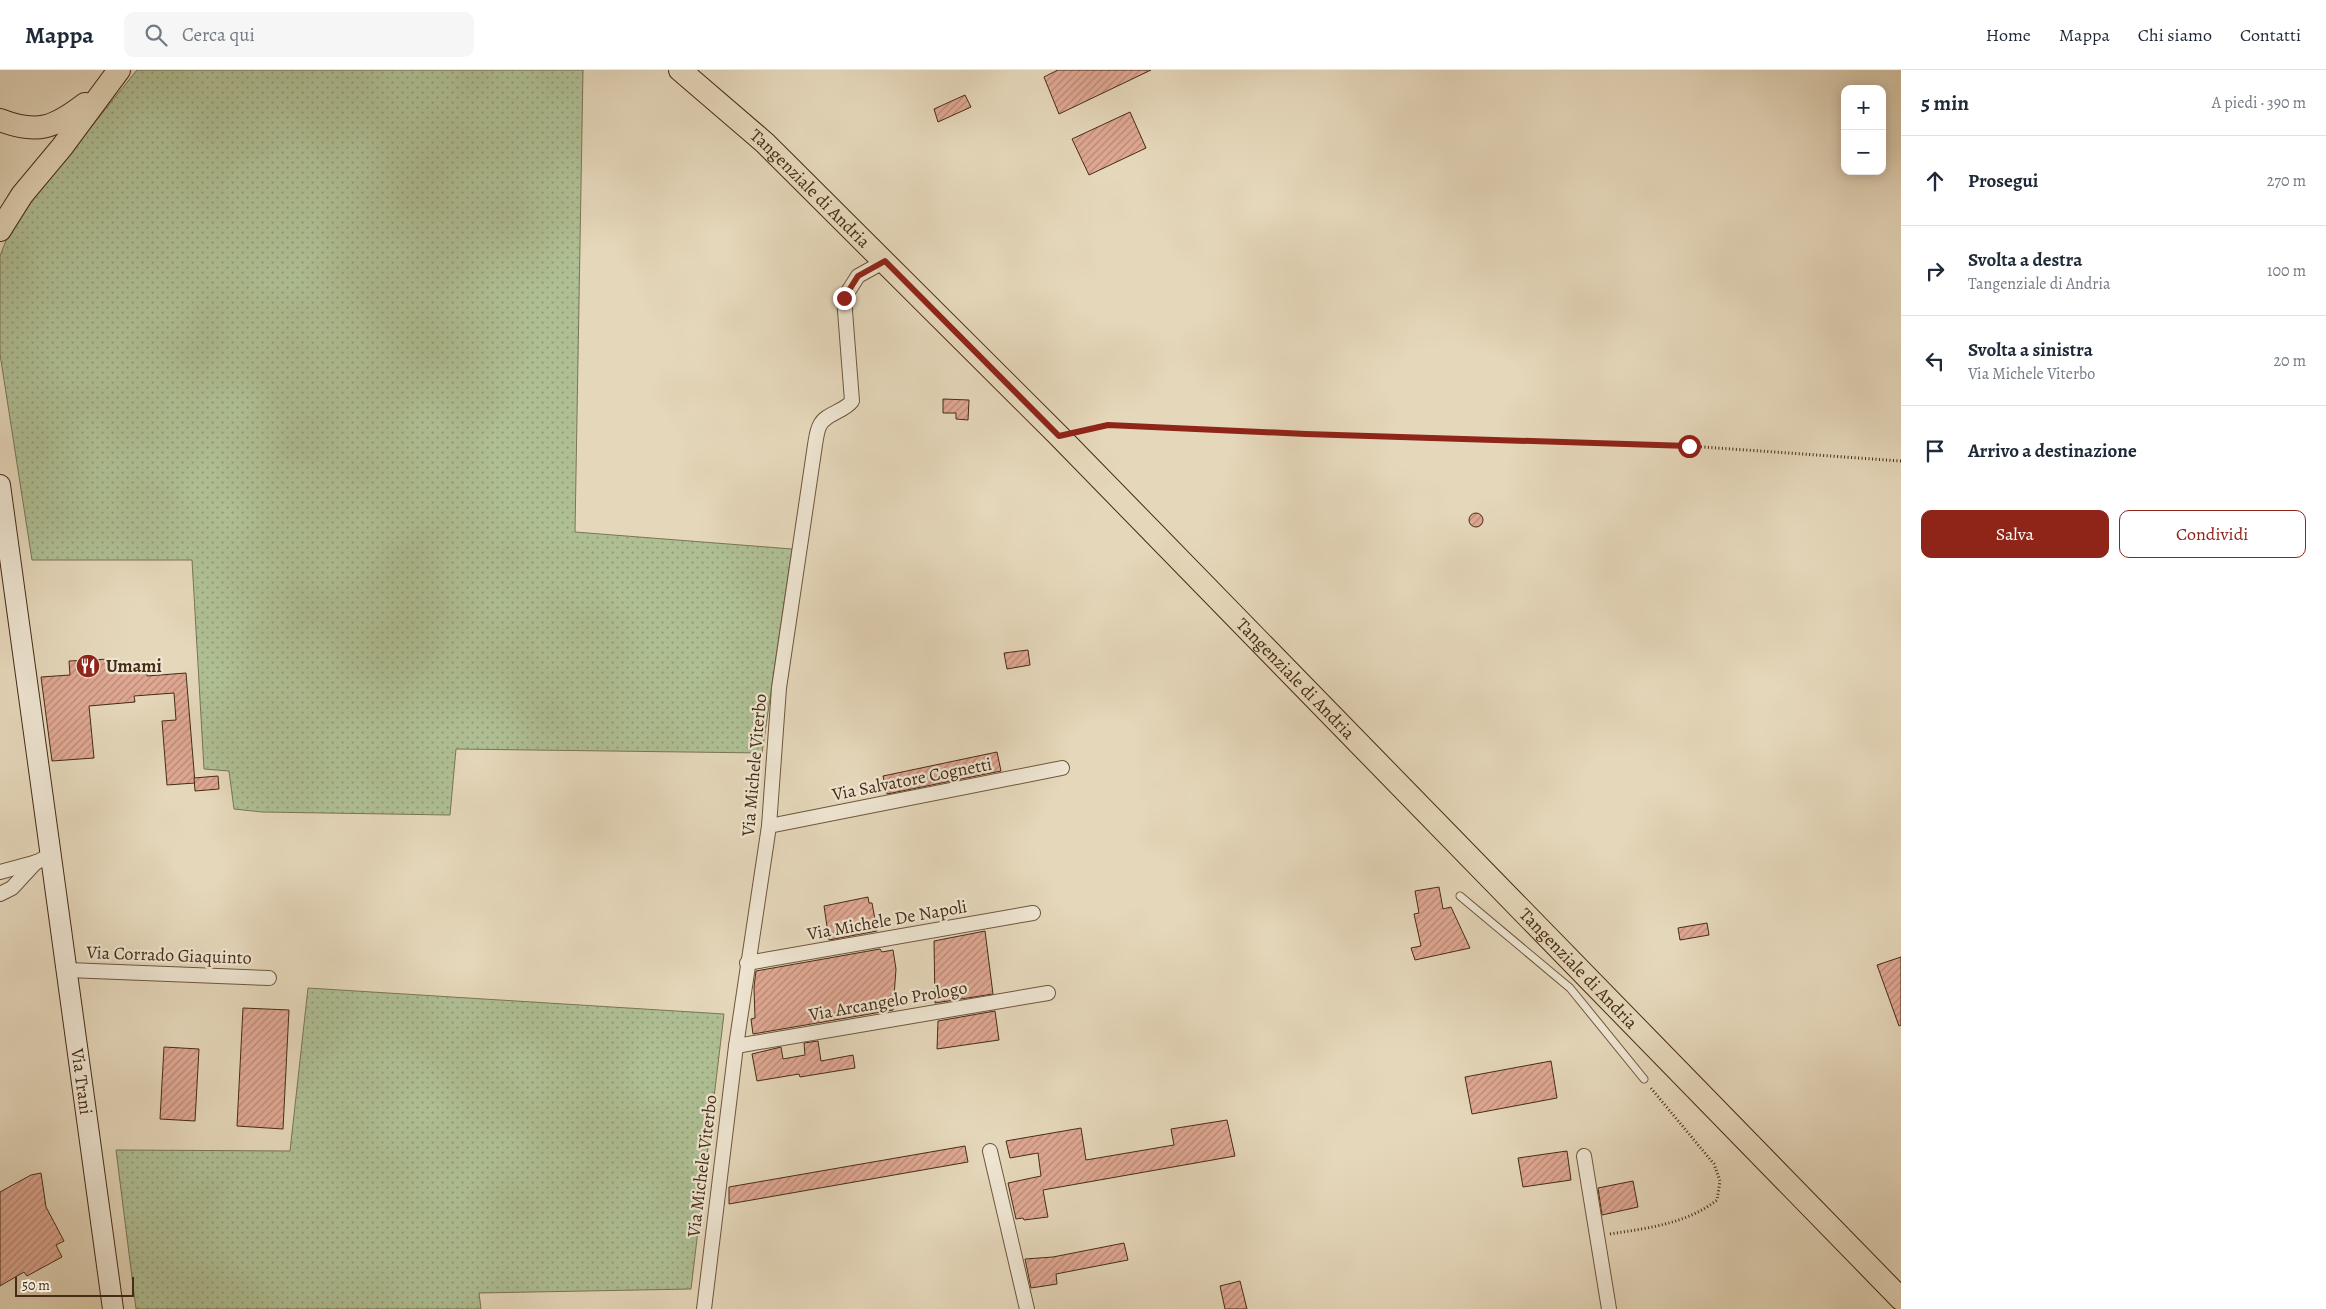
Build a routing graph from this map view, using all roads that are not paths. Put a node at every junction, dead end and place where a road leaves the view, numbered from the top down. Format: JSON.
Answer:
{"nodes":[{"id":1,"x":119,"y":70,"type":"edge"},
{"id":2,"x":680,"y":70,"type":"edge"},
{"id":3,"x":102,"y":91,"type":"junction"},
{"id":4,"x":0,"y":120,"type":"edge"},
{"id":5,"x":0,"y":230,"type":"edge"},
{"id":6,"x":885,"y":261,"type":"junction"},
{"id":7,"x":0,"y":485,"type":"edge"},
{"id":8,"x":1062,"y":768,"type":"dead end"},
{"id":9,"x":768,"y":826,"type":"junction"},
{"id":10,"x":45,"y":858,"type":"junction"},
{"id":11,"x":0,"y":872,"type":"edge"},
{"id":12,"x":0,"y":894,"type":"edge"},
{"id":13,"x":1460,"y":896,"type":"dead end"},
{"id":14,"x":1033,"y":913,"type":"dead end"},
{"id":15,"x":747,"y":963,"type":"junction"},
{"id":16,"x":68,"y":970,"type":"junction"},
{"id":17,"x":1574,"y":977,"type":"junction"},
{"id":18,"x":268,"y":978,"type":"dead end"},
{"id":19,"x":1048,"y":993,"type":"dead end"},
{"id":20,"x":736,"y":1046,"type":"junction"},
{"id":21,"x":1644,"y":1079,"type":"road end"},
{"id":22,"x":990,"y":1150,"type":"dead end"},
{"id":23,"x":1584,"y":1156,"type":"dead end"},
{"id":24,"x":1901,"y":1299,"type":"edge"},
{"id":25,"x":113,"y":1309,"type":"edge"},
{"id":26,"x":704,"y":1309,"type":"edge"},
{"id":27,"x":1027,"y":1309,"type":"edge"},
{"id":28,"x":1609,"y":1309,"type":"edge"}],
"edges":[{"from":1,"to":3,"type":"main road"},
{"from":2,"to":6,"type":"main road","name":"Tangenziale di Andria"},
{"from":3,"to":4,"type":"main road"},
{"from":3,"to":5,"type":"main road"},
{"from":6,"to":9,"type":"street","name":"Via Michele Viterbo"},
{"from":6,"to":17,"type":"main road","name":"Tangenziale di Andria"},
{"from":7,"to":10,"type":"main road","name":"Via Trani"},
{"from":8,"to":9,"type":"street","name":"Via Salvatore Cognetti"},
{"from":9,"to":15,"type":"street","name":"Via Michele Viterbo"},
{"from":10,"to":11,"type":"street"},
{"from":10,"to":12,"type":"street"},
{"from":10,"to":16,"type":"main road","name":"Via Trani"},
{"from":13,"to":17,"type":"lane"},
{"from":14,"to":15,"type":"street","name":"Via Michele De Napoli"},
{"from":15,"to":20,"type":"street","name":"Via Michele Viterbo"},
{"from":16,"to":18,"type":"street","name":"Via Corrado Giaquinto"},
{"from":16,"to":25,"type":"main road","name":"Via Trani"},
{"from":17,"to":21,"type":"lane"},
{"from":17,"to":24,"type":"main road","name":"Tangenziale di Andria"},
{"from":19,"to":20,"type":"street","name":"Via Arcangelo Prologo"},
{"from":20,"to":26,"type":"street","name":"Via Michele Viterbo"},
{"from":22,"to":27,"type":"street"},
{"from":23,"to":28,"type":"street"}]}
